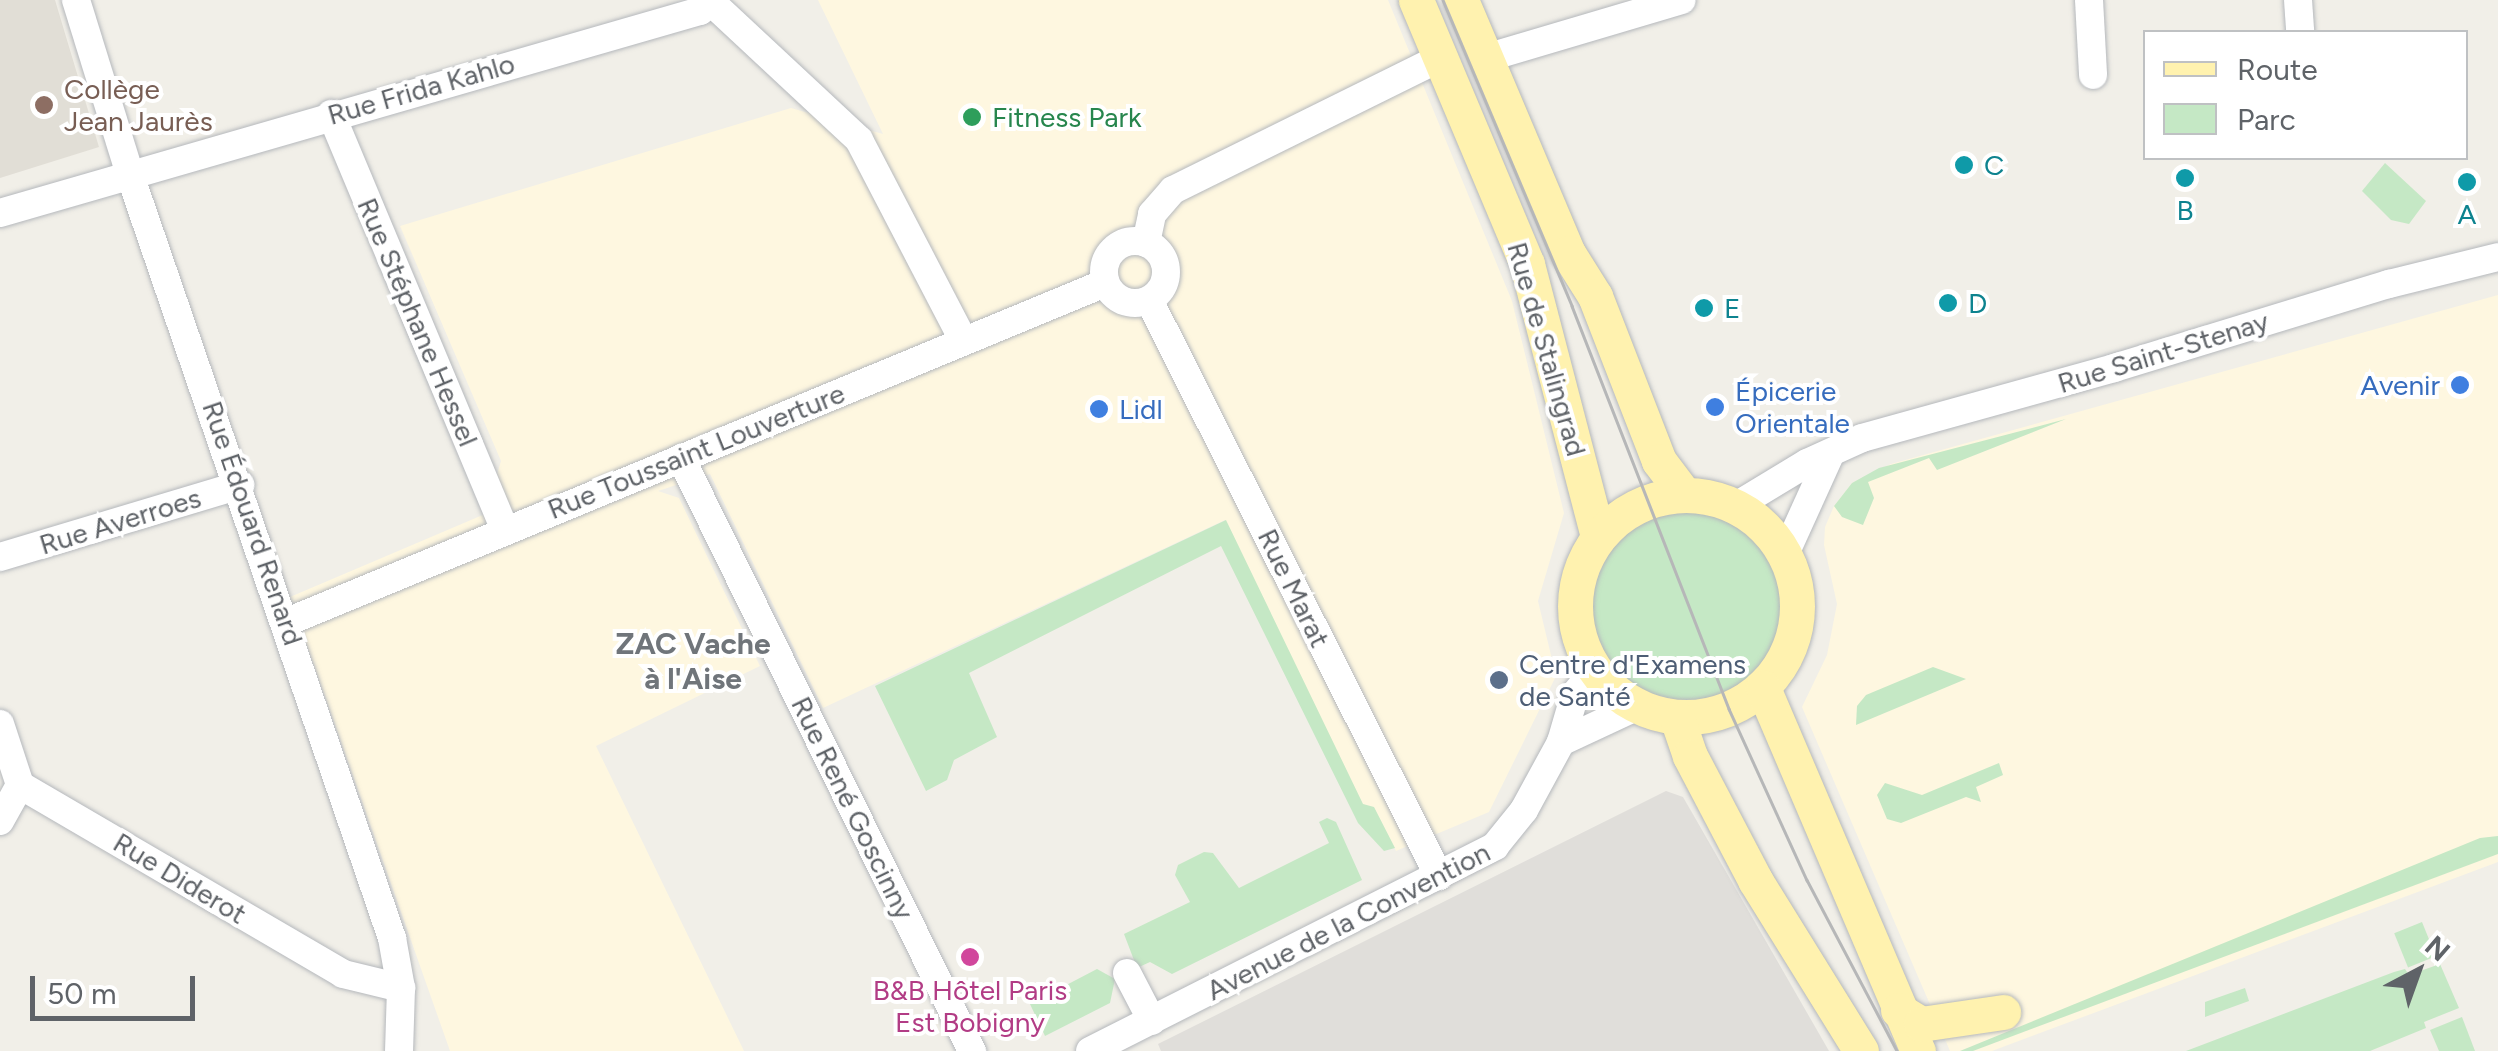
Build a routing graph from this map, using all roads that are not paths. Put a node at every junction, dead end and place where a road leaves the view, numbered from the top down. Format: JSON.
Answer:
{"nodes":[{"id":1,"x":76,"y":0,"type":"edge"},
{"id":2,"x":1416,"y":0,"type":"edge"},
{"id":3,"x":1461,"y":0,"type":"edge"},
{"id":4,"x":1682,"y":0,"type":"edge"},
{"id":5,"x":2089,"y":0,"type":"edge"},
{"id":6,"x":2298,"y":0,"type":"edge"},
{"id":7,"x":710,"y":1,"type":"edge"},
{"id":8,"x":2300,"y":30,"type":"edge"},
{"id":9,"x":1440,"y":58,"type":"junction"},
{"id":10,"x":1486,"y":58,"type":"junction"},
{"id":11,"x":2093,"y":75,"type":"dead end"},
{"id":12,"x":331,"y":114,"type":"junction"},
{"id":13,"x":131,"y":178,"type":"junction"},
{"id":14,"x":0,"y":213,"type":"edge"},
{"id":15,"x":1146,"y":243,"type":"junction"},
{"id":16,"x":2498,"y":257,"type":"edge"},
{"id":17,"x":1106,"y":283,"type":"junction"},
{"id":18,"x":1150,"y":300,"type":"junction"},
{"id":19,"x":963,"y":340,"type":"junction"},
{"id":20,"x":1830,"y":454,"type":"junction"},
{"id":21,"x":681,"y":458,"type":"junction"},
{"id":22,"x":240,"y":486,"type":"junction"},
{"id":23,"x":1684,"y":494,"type":"junction"},
{"id":24,"x":1736,"y":506,"type":"junction"},
{"id":25,"x":505,"y":529,"type":"junction"},
{"id":26,"x":1598,"y":536,"type":"junction"},
{"id":27,"x":1786,"y":554,"type":"junction"},
{"id":28,"x":0,"y":557,"type":"edge"},
{"id":29,"x":287,"y":622,"type":"junction"},
{"id":30,"x":1595,"y":669,"type":"junction"},
{"id":31,"x":1763,"y":688,"type":"junction"},
{"id":32,"x":1638,"y":706,"type":"junction"},
{"id":33,"x":1677,"y":718,"type":"junction"},
{"id":34,"x":0,"y":724,"type":"edge"},
{"id":35,"x":1561,"y":742,"type":"junction"},
{"id":36,"x":20,"y":785,"type":"junction"},
{"id":37,"x":0,"y":821,"type":"edge"},
{"id":38,"x":1438,"y":876,"type":"junction"},
{"id":39,"x":1126,"y":973,"type":"dead end"},
{"id":40,"x":401,"y":988,"type":"junction"},
{"id":41,"x":1898,"y":1010,"type":"junction"},
{"id":42,"x":1152,"y":1021,"type":"junction"},
{"id":43,"x":399,"y":1051,"type":"edge"},
{"id":44,"x":972,"y":1051,"type":"edge"},
{"id":45,"x":1090,"y":1051,"type":"edge"},
{"id":46,"x":1861,"y":1051,"type":"edge"},
{"id":47,"x":1918,"y":1051,"type":"edge"},
{"id":48,"x":1946,"y":1051,"type":"edge"}],
"edges":[{"from":1,"to":13,"type":"street","name":"Rue Édouard Renard"},
{"from":2,"to":9,"type":"main road","name":"Rue de Stalingrad"},
{"from":3,"to":10,"type":"main road","name":"Rue de Stalingrad"},
{"from":4,"to":10,"type":"street"},
{"from":5,"to":11,"type":"street"},
{"from":6,"to":8,"type":"street"},
{"from":7,"to":12,"type":"street","name":"Rue Frida Kahlo"},
{"from":7,"to":19,"type":"street"},
{"from":9,"to":15,"type":"street"},
{"from":9,"to":26,"type":"main road","name":"Rue de Stalingrad"},
{"from":10,"to":23,"type":"main road","name":"Rue de Stalingrad"},
{"from":12,"to":13,"type":"street","name":"Rue Frida Kahlo"},
{"from":12,"to":25,"type":"street","name":"Rue Stéphane Hessel"},
{"from":13,"to":14,"type":"street","name":"Rue Frida Kahlo"},
{"from":13,"to":22,"type":"street","name":"Rue Édouard Renard"},
{"from":15,"to":17,"type":"street"},
{"from":15,"to":18,"type":"street"},
{"from":16,"to":20,"type":"street","name":"Rue Saint-Stenay"},
{"from":17,"to":18,"type":"street"},
{"from":17,"to":19,"type":"street","name":"Rue Toussaint Louverture"},
{"from":18,"to":38,"type":"street","name":"Rue Marat"},
{"from":19,"to":21,"type":"street","name":"Rue Toussaint Louverture"},
{"from":20,"to":24,"type":"street","name":"Rue Saint-Stenay"},
{"from":20,"to":27,"type":"street"},
{"from":21,"to":25,"type":"street","name":"Rue Toussaint Louverture"},
{"from":21,"to":44,"type":"street","name":"Rue René Goscinny"},
{"from":22,"to":28,"type":"street","name":"Rue Averroes"},
{"from":22,"to":29,"type":"street","name":"Rue Édouard Renard"},
{"from":23,"to":24,"type":"main road"},
{"from":23,"to":26,"type":"main road"},
{"from":24,"to":27,"type":"main road"},
{"from":25,"to":29,"type":"street","name":"Rue Toussaint Louverture"},
{"from":26,"to":30,"type":"main road"},
{"from":27,"to":31,"type":"main road"},
{"from":29,"to":40,"type":"street","name":"Rue Édouard Renard"},
{"from":30,"to":32,"type":"main road"},
{"from":30,"to":35,"type":"street","name":"Avenue de la Convention"},
{"from":31,"to":33,"type":"main road"},
{"from":31,"to":41,"type":"main road"},
{"from":32,"to":33,"type":"main road"},
{"from":32,"to":35,"type":"street"},
{"from":33,"to":46,"type":"main road"},
{"from":34,"to":36,"type":"street"},
{"from":35,"to":38,"type":"street","name":"Avenue de la Convention"},
{"from":36,"to":37,"type":"street"},
{"from":36,"to":40,"type":"street","name":"Rue Diderot"},
{"from":38,"to":42,"type":"street","name":"Avenue de la Convention"},
{"from":39,"to":42,"type":"street"},
{"from":40,"to":43,"type":"street","name":"Rue Édouard Renard"},
{"from":41,"to":47,"type":"main road"},
{"from":41,"to":48,"type":"main road"},
{"from":42,"to":45,"type":"street","name":"Avenue de la Convention"}]}
